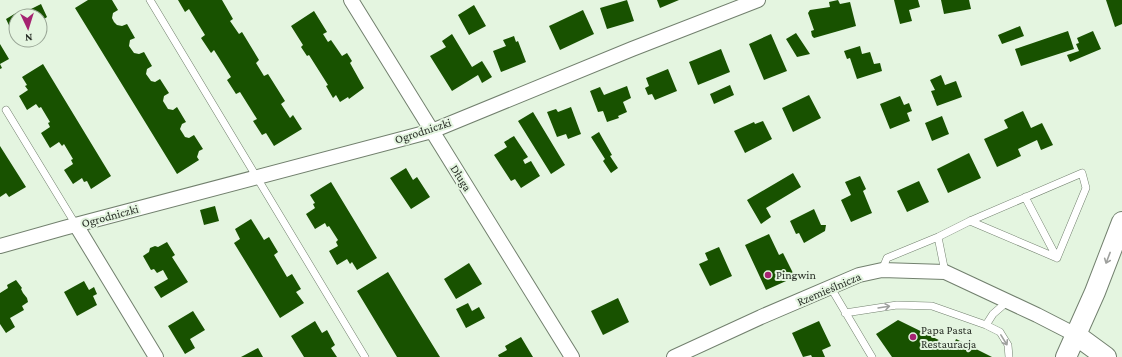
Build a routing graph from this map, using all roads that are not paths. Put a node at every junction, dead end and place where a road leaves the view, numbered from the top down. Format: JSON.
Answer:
{"nodes":[{"id":1,"x":150,"y":0,"type":"edge"},
{"id":2,"x":351,"y":0,"type":"edge"},
{"id":3,"x":758,"y":0,"type":"edge"},
{"id":4,"x":6,"y":110,"type":"dead end"},
{"id":5,"x":432,"y":131,"type":"junction"},
{"id":6,"x":257,"y":178,"type":"junction"},
{"id":7,"x":1025,"y":197,"type":"junction"},
{"id":8,"x":970,"y":221,"type":"junction"},
{"id":9,"x":1122,"y":222,"type":"edge"},
{"id":10,"x":76,"y":225,"type":"junction"},
{"id":11,"x":938,"y":237,"type":"junction"},
{"id":12,"x":0,"y":246,"type":"edge"},
{"id":13,"x":1057,"y":258,"type":"junction"},
{"id":14,"x":882,"y":270,"type":"junction"},
{"id":15,"x":945,"y":272,"type":"junction"},
{"id":16,"x":831,"y":288,"type":"junction"},
{"id":17,"x":1008,"y":301,"type":"junction"},
{"id":18,"x":845,"y":313,"type":"junction"},
{"id":19,"x":986,"y":325,"type":"junction"},
{"id":20,"x":1076,"y":335,"type":"junction"},
{"id":21,"x":156,"y":357,"type":"edge"},
{"id":22,"x":366,"y":357,"type":"edge"},
{"id":23,"x":572,"y":357,"type":"edge"},
{"id":24,"x":674,"y":357,"type":"edge"},
{"id":25,"x":872,"y":357,"type":"edge"},
{"id":26,"x":1009,"y":357,"type":"edge"},
{"id":27,"x":1066,"y":357,"type":"edge"},
{"id":28,"x":1106,"y":357,"type":"edge"}],
"edges":[{"from":1,"to":6,"type":"lane"},
{"from":2,"to":5,"type":"street","name":"Długa"},
{"from":3,"to":5,"type":"street","name":"Ogrodniczki"},
{"from":4,"to":10,"type":"lane"},
{"from":5,"to":6,"type":"street","name":"Ogrodniczki"},
{"from":5,"to":23,"type":"street","name":"Długa"},
{"from":6,"to":10,"type":"street","name":"Ogrodniczki"},
{"from":6,"to":22,"type":"lane"},
{"from":7,"to":8,"type":"lane"},
{"from":7,"to":13,"type":"lane"},
{"from":7,"to":13,"type":"lane"},
{"from":8,"to":11,"type":"lane"},
{"from":8,"to":13,"type":"lane"},
{"from":9,"to":20,"type":"main road","one_way":true},
{"from":10,"to":12,"type":"street","name":"Ogrodniczki"},
{"from":10,"to":21,"type":"street","name":"Ogrodniczki"},
{"from":11,"to":14,"type":"lane"},
{"from":11,"to":15,"type":"lane"},
{"from":14,"to":15,"type":"street","name":"Rzemieślnicza"},
{"from":14,"to":16,"type":"street","name":"Rzemieślnicza"},
{"from":15,"to":17,"type":"street","name":"Rzemieślnicza"},
{"from":16,"to":18,"type":"lane"},
{"from":16,"to":24,"type":"street","name":"Rzemieślnicza"},
{"from":17,"to":19,"type":"lane"},
{"from":17,"to":20,"type":"street","name":"Rzemieślnicza"},
{"from":18,"to":19,"type":"lane","one_way":true},
{"from":18,"to":25,"type":"lane"},
{"from":19,"to":26,"type":"lane","one_way":true},
{"from":20,"to":27,"type":"main road"},
{"from":20,"to":28,"type":"main road"}]}
